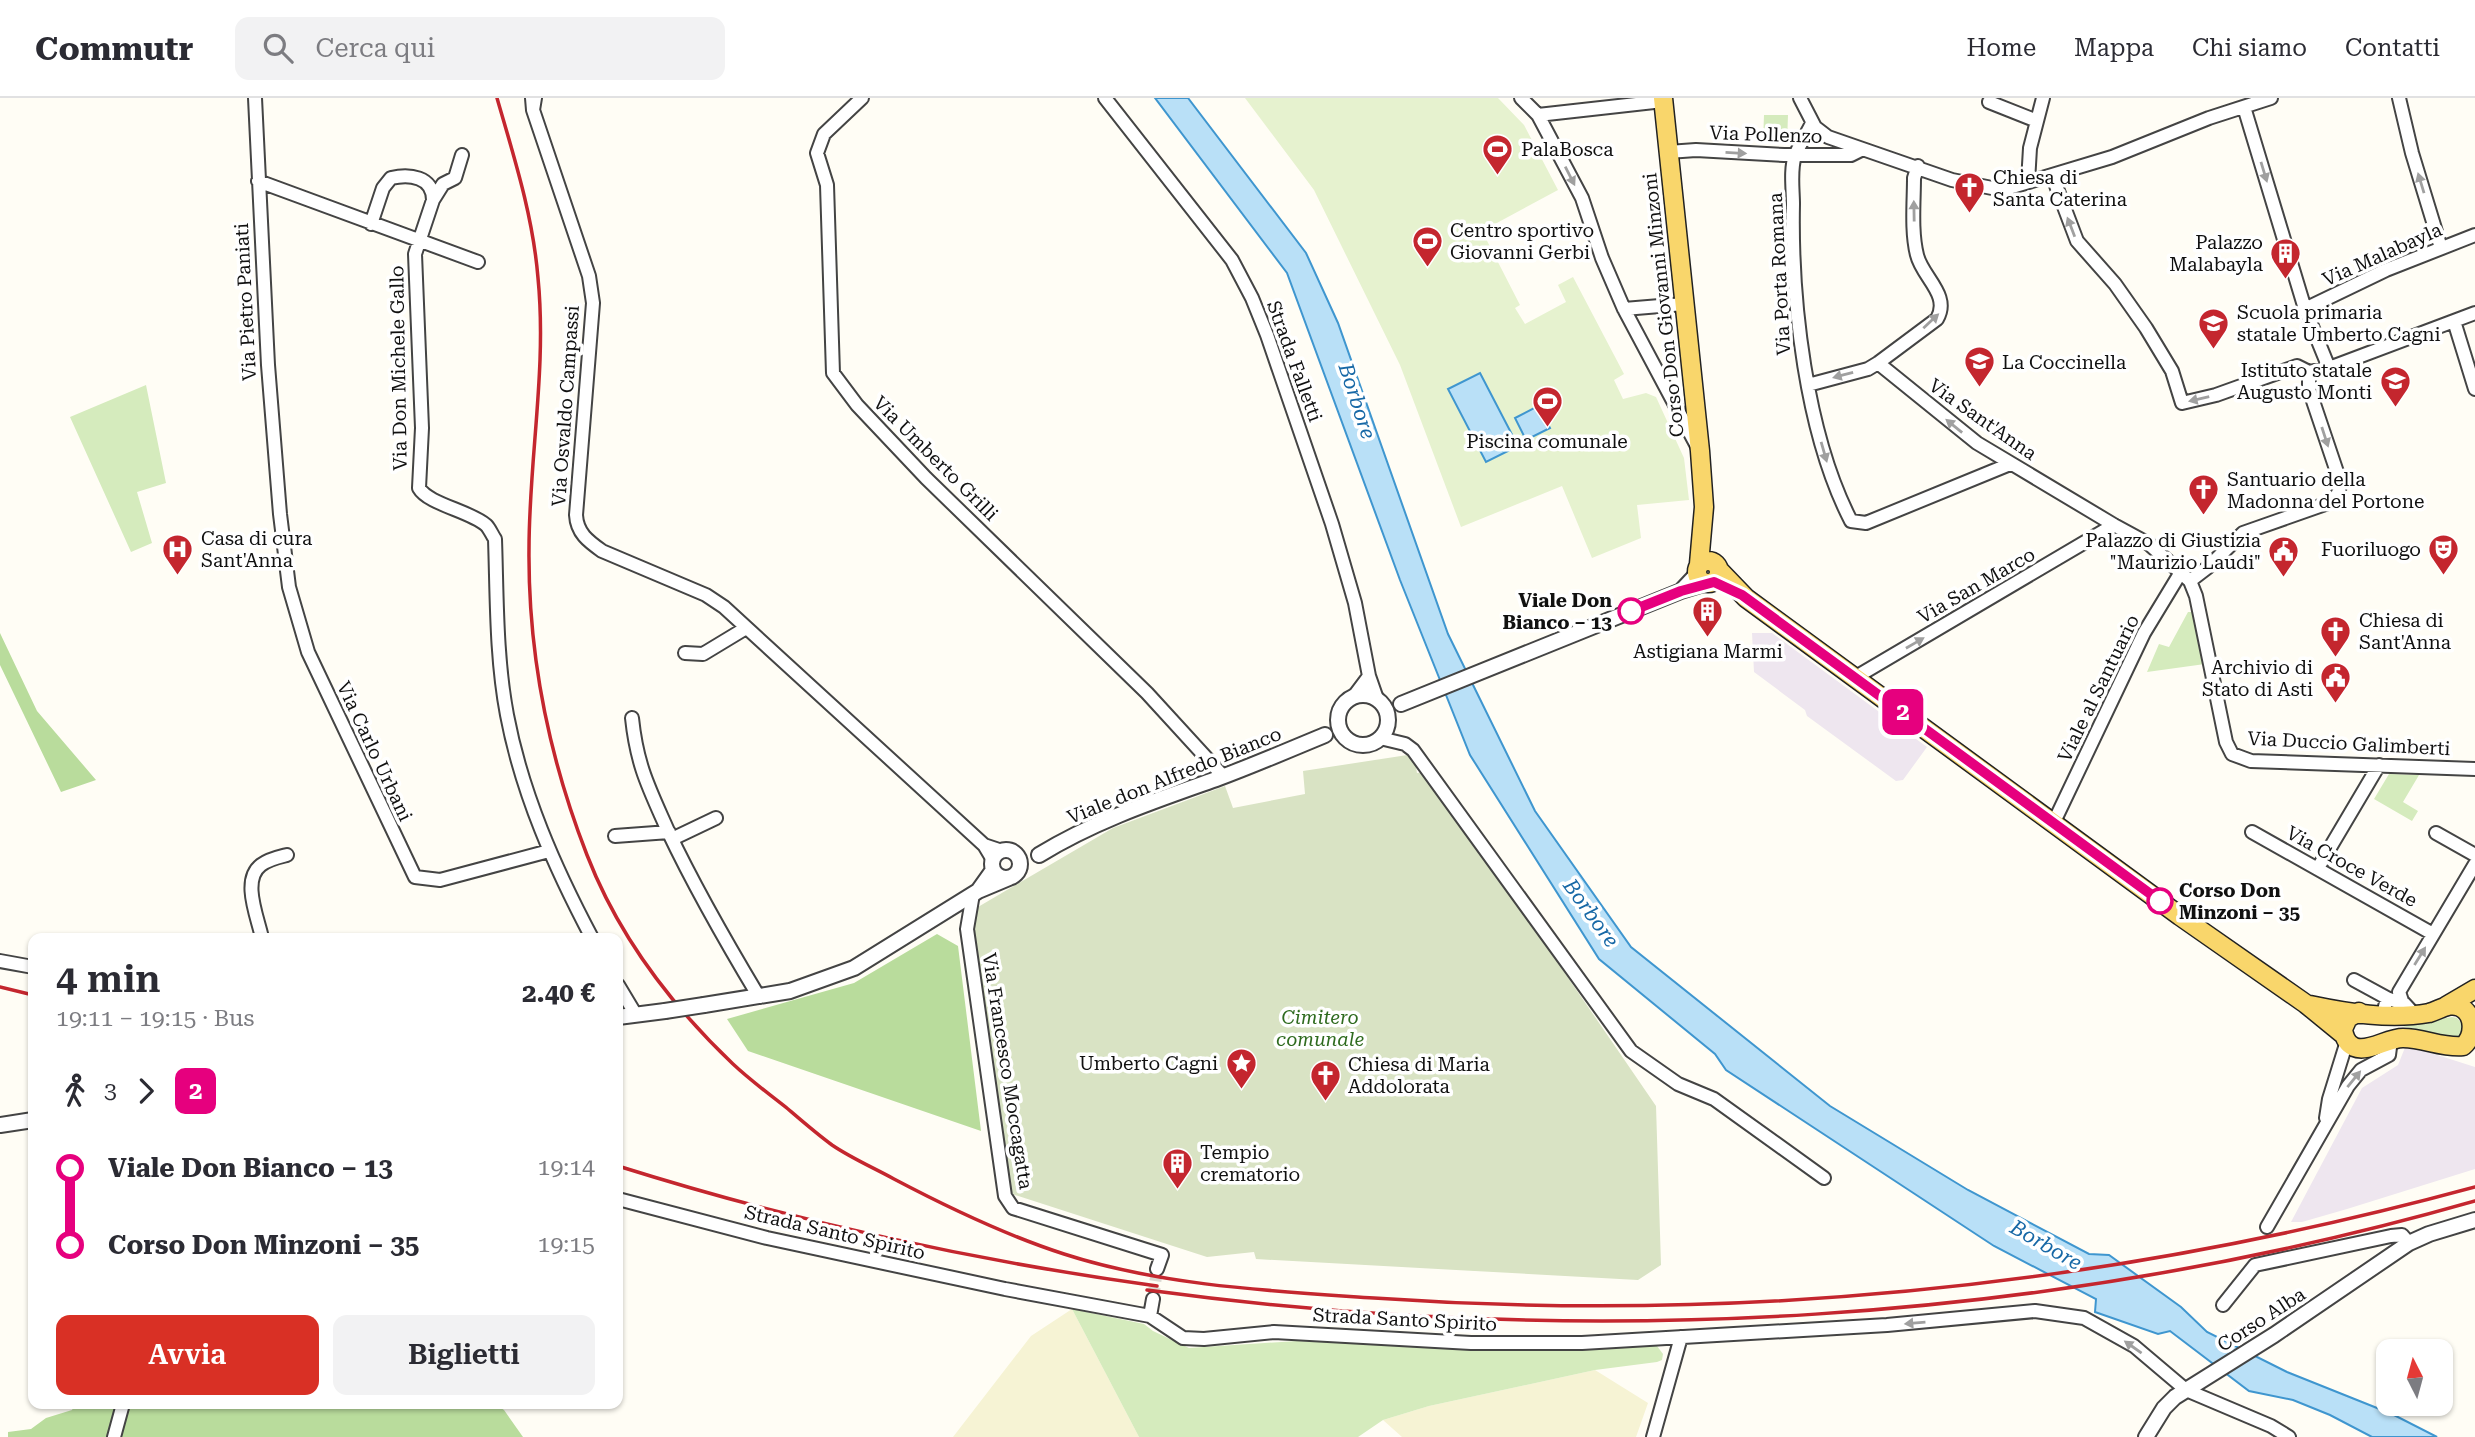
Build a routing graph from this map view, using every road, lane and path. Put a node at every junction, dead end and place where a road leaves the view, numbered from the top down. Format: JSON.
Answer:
{"nodes":[{"id":1,"x":255,"y":98,"type":"edge"},
{"id":2,"x":862,"y":98,"type":"edge"},
{"id":3,"x":1105,"y":98,"type":"edge"},
{"id":4,"x":1521,"y":98,"type":"edge"},
{"id":5,"x":1800,"y":98,"type":"edge"},
{"id":6,"x":2043,"y":98,"type":"edge"},
{"id":7,"x":2221,"y":98,"type":"edge"},
{"id":8,"x":2399,"y":98,"type":"edge"},
{"id":9,"x":1663,"y":99,"type":"edge"},
{"id":10,"x":2266,"y":99,"type":"edge"},
{"id":11,"x":533,"y":102,"type":"edge"},
{"id":12,"x":1989,"y":102,"type":"dead end"},
{"id":13,"x":2244,"y":107,"type":"junction"},
{"id":14,"x":2226,"y":113,"type":"junction"},
{"id":15,"x":1538,"y":115,"type":"junction"},
{"id":16,"x":2037,"y":121,"type":"junction"},
{"id":17,"x":1812,"y":123,"type":"junction"},
{"id":18,"x":1861,"y":150,"type":"junction"},
{"id":19,"x":1668,"y":152,"type":"junction"},
{"id":20,"x":462,"y":155,"type":"dead end"},
{"id":21,"x":1795,"y":155,"type":"junction"},
{"id":22,"x":1918,"y":166,"type":"junction"},
{"id":23,"x":2052,"y":175,"type":"junction"},
{"id":24,"x":258,"y":181,"type":"junction"},
{"id":25,"x":2028,"y":182,"type":"junction"},
{"id":26,"x":433,"y":200,"type":"junction"},
{"id":27,"x":371,"y":224,"type":"junction"},
{"id":28,"x":2475,"y":235,"type":"edge"},
{"id":29,"x":419,"y":242,"type":"junction"},
{"id":30,"x":2441,"y":248,"type":"junction"},
{"id":31,"x":478,"y":262,"type":"dead end"},
{"id":32,"x":1684,"y":304,"type":"junction"},
{"id":33,"x":1624,"y":309,"type":"junction"},
{"id":34,"x":2305,"y":309,"type":"junction"},
{"id":35,"x":2475,"y":313,"type":"edge"},
{"id":36,"x":2454,"y":321,"type":"junction"},
{"id":37,"x":1878,"y":363,"type":"junction"},
{"id":38,"x":2329,"y":368,"type":"junction"},
{"id":39,"x":2309,"y":372,"type":"junction"},
{"id":40,"x":1808,"y":385,"type":"junction"},
{"id":41,"x":2475,"y":388,"type":"edge"},
{"id":42,"x":1700,"y":451,"type":"junction"},
{"id":43,"x":2010,"y":464,"type":"junction"},
{"id":44,"x":279,"y":504,"type":"joint"},
{"id":45,"x":2114,"y":525,"type":"junction"},
{"id":46,"x":1709,"y":573,"type":"junction"},
{"id":47,"x":2185,"y":576,"type":"junction"},
{"id":48,"x":746,"y":628,"type":"junction"},
{"id":49,"x":685,"y":653,"type":"dead end"},
{"id":50,"x":1369,"y":676,"type":"junction"},
{"id":51,"x":1856,"y":677,"type":"junction"},
{"id":52,"x":1354,"y":696,"type":"junction"},
{"id":53,"x":1382,"y":707,"type":"junction"},
{"id":54,"x":632,"y":718,"type":"dead end"},
{"id":55,"x":1341,"y":729,"type":"junction"},
{"id":56,"x":1380,"y":738,"type":"junction"},
{"id":57,"x":2379,"y":765,"type":"junction"},
{"id":58,"x":2475,"y":769,"type":"edge"},
{"id":59,"x":1223,"y":776,"type":"junction"},
{"id":60,"x":716,"y":818,"type":"dead end"},
{"id":61,"x":2054,"y":822,"type":"junction"},
{"id":62,"x":2252,"y":832,"type":"dead end"},
{"id":63,"x":2436,"y":833,"type":"dead end"},
{"id":64,"x":615,"y":836,"type":"dead end"},
{"id":65,"x":671,"y":836,"type":"junction"},
{"id":66,"x":549,"y":851,"type":"junction"},
{"id":67,"x":287,"y":855,"type":"dead end"},
{"id":68,"x":1039,"y":855,"type":"junction"},
{"id":69,"x":2475,"y":855,"type":"edge"},
{"id":70,"x":1001,"y":858,"type":"junction"},
{"id":71,"x":2475,"y":864,"type":"edge"},
{"id":72,"x":2318,"y":868,"type":"junction"},
{"id":73,"x":1014,"y":874,"type":"junction"},
{"id":74,"x":975,"y":892,"type":"junction"},
{"id":75,"x":261,"y":933,"type":"edge"},
{"id":76,"x":590,"y":933,"type":"edge"},
{"id":77,"x":2433,"y":934,"type":"junction"},
{"id":78,"x":0,"y":961,"type":"edge"},
{"id":79,"x":28,"y":966,"type":"edge"},
{"id":80,"x":2354,"y":980,"type":"dead end"},
{"id":81,"x":2475,"y":989,"type":"edge"},
{"id":82,"x":623,"y":993,"type":"edge"},
{"id":83,"x":759,"y":997,"type":"junction"},
{"id":84,"x":2306,"y":1004,"type":"junction"},
{"id":85,"x":2446,"y":1006,"type":"junction"},
{"id":86,"x":2385,"y":1007,"type":"junction"},
{"id":87,"x":2410,"y":1010,"type":"junction"},
{"id":88,"x":2359,"y":1012,"type":"junction"},
{"id":89,"x":636,"y":1015,"type":"junction"},
{"id":90,"x":2472,"y":1015,"type":"edge"},
{"id":91,"x":623,"y":1016,"type":"edge"},
{"id":92,"x":2474,"y":1035,"type":"edge"},
{"id":93,"x":2345,"y":1038,"type":"junction"},
{"id":94,"x":2449,"y":1048,"type":"junction"},
{"id":95,"x":2373,"y":1054,"type":"junction"},
{"id":96,"x":2475,"y":1056,"type":"edge"},
{"id":97,"x":28,"y":1121,"type":"edge"},
{"id":98,"x":0,"y":1125,"type":"edge"},
{"id":99,"x":2324,"y":1129,"type":"junction"},
{"id":100,"x":1824,"y":1178,"type":"dead end"},
{"id":101,"x":623,"y":1200,"type":"edge"},
{"id":102,"x":2475,"y":1220,"type":"edge"},
{"id":103,"x":2267,"y":1227,"type":"dead end"},
{"id":104,"x":2409,"y":1243,"type":"junction"},
{"id":105,"x":1157,"y":1269,"type":"tunnel mouth"},
{"id":106,"x":1153,"y":1299,"type":"tunnel mouth"},
{"id":107,"x":2223,"y":1305,"type":"dead end"},
{"id":108,"x":1150,"y":1316,"type":"junction"},
{"id":109,"x":1681,"y":1337,"type":"junction"},
{"id":110,"x":2186,"y":1390,"type":"junction"},
{"id":111,"x":121,"y":1409,"type":"edge"},
{"id":112,"x":114,"y":1437,"type":"edge"},
{"id":113,"x":1653,"y":1437,"type":"edge"},
{"id":114,"x":2146,"y":1437,"type":"edge"},
{"id":115,"x":2289,"y":1437,"type":"edge"}],
"edges":[{"from":1,"to":24,"type":"street","name":"Via Pietro Paniati"},
{"from":2,"to":59,"type":"street","name":"Via Umberto Grilli"},
{"from":3,"to":50,"type":"street","name":"Strada Falletti"},
{"from":4,"to":15,"type":"street"},
{"from":5,"to":17,"type":"street"},
{"from":6,"to":16,"type":"street"},
{"from":7,"to":14,"type":"street"},
{"from":30,"to":8,"type":"street","one_way":true},
{"from":9,"to":15,"type":"street"},
{"from":9,"to":19,"type":"main road","name":"Corso Don Giovanni Minzoni"},
{"from":10,"to":13,"type":"street"},
{"from":11,"to":48,"type":"street","name":"Via Osvaldo Campassi"},
{"from":12,"to":16,"type":"street"},
{"from":13,"to":14,"type":"street"},
{"from":13,"to":34,"type":"street","one_way":true},
{"from":14,"to":23,"type":"street"},
{"from":15,"to":33,"type":"street","one_way":true},
{"from":16,"to":25,"type":"street"},
{"from":17,"to":18,"type":"street"},
{"from":17,"to":21,"type":"street","name":"Via Porta Romana"},
{"from":18,"to":21,"type":"street","name":"Via Pollenzo"},
{"from":18,"to":22,"type":"street"},
{"from":19,"to":21,"type":"street","name":"Via Pollenzo","one_way":true},
{"from":19,"to":32,"type":"main road","name":"Corso Don Giovanni Minzoni"},
{"from":20,"to":26,"type":"street"},
{"from":21,"to":40,"type":"street","name":"Via Porta Romana"},
{"from":22,"to":25,"type":"street"},
{"from":37,"to":22,"type":"street","one_way":true},
{"from":23,"to":25,"type":"street"},
{"from":39,"to":23,"type":"street","one_way":true},
{"from":24,"to":27,"type":"street"},
{"from":24,"to":44,"type":"street","name":"Via Pietro Paniati"},
{"from":26,"to":27,"type":"street"},
{"from":26,"to":29,"type":"street"},
{"from":27,"to":29,"type":"street"},
{"from":28,"to":30,"type":"street","name":"Via Malabayla"},
{"from":29,"to":31,"type":"street"},
{"from":29,"to":66,"type":"street","name":"Via Don Michele Gallo"},
{"from":30,"to":34,"type":"street","name":"Via Malabayla"},
{"from":32,"to":33,"type":"street"},
{"from":32,"to":42,"type":"main road","name":"Corso Don Giovanni Minzoni"},
{"from":33,"to":42,"type":"street"},
{"from":34,"to":38,"type":"street"},
{"from":35,"to":36,"type":"street"},
{"from":36,"to":38,"type":"street"},
{"from":36,"to":41,"type":"street"},
{"from":37,"to":40,"type":"street","one_way":true},
{"from":43,"to":37,"type":"street","name":"Via Sant'Anna","one_way":true},
{"from":38,"to":39,"type":"street"},
{"from":39,"to":47,"type":"street","name":"Viale al Santuario","one_way":true},
{"from":40,"to":43,"type":"street","name":"Via Porta Romana","one_way":true},
{"from":42,"to":46,"type":"main road","name":"Corso Don Giovanni Minzoni"},
{"from":43,"to":45,"type":"street","name":"Via Sant'Anna"},
{"from":44,"to":66,"type":"street","name":"Via Carlo Urbani"},
{"from":45,"to":47,"type":"street","name":"Via Sant'Anna"},
{"from":51,"to":45,"type":"street","name":"Via San Marco","one_way":true},
{"from":46,"to":51,"type":"main road","name":"Corso Don Giovanni Minzoni"},
{"from":46,"to":53,"type":"street"},
{"from":47,"to":57,"type":"street","name":"Via Duccio Galimberti"},
{"from":47,"to":61,"type":"street","name":"Viale al Santuario"},
{"from":48,"to":49,"type":"street"},
{"from":48,"to":70,"type":"street","name":"Via Osvaldo Campassi"},
{"from":50,"to":52,"type":"street"},
{"from":50,"to":53,"type":"street","name":"Strada Falletti"},
{"from":51,"to":61,"type":"main road","name":"Corso Don Giovanni Minzoni"},
{"from":52,"to":53,"type":"street"},
{"from":52,"to":55,"type":"street"},
{"from":53,"to":56,"type":"street"},
{"from":54,"to":65,"type":"street"},
{"from":55,"to":56,"type":"street"},
{"from":55,"to":59,"type":"street","name":"Viale don Alfredo Bianco"},
{"from":56,"to":100,"type":"street"},
{"from":57,"to":58,"type":"street","name":"Via Duccio Galimberti"},
{"from":57,"to":72,"type":"street"},
{"from":59,"to":68,"type":"street","name":"Viale don Alfredo Bianco"},
{"from":60,"to":65,"type":"street"},
{"from":61,"to":84,"type":"main road","name":"Corso Don Giovanni Minzoni"},
{"from":62,"to":72,"type":"street","name":"Via Croce Verde"},
{"from":63,"to":69,"type":"street"},
{"from":64,"to":65,"type":"street"},
{"from":65,"to":83,"type":"street"},
{"from":66,"to":76,"type":"street","name":"Via Don Michele Gallo"},
{"from":67,"to":75,"type":"street"},
{"from":68,"to":70,"type":"street"},
{"from":68,"to":73,"type":"street","name":"Viale don Alfredo Bianco"},
{"from":70,"to":73,"type":"street"},
{"from":70,"to":73,"type":"street"},
{"from":70,"to":74,"type":"street","name":"Viale don Alfredo Bianco"},
{"from":71,"to":77,"type":"street"},
{"from":72,"to":77,"type":"street","name":"Via Croce Verde"},
{"from":73,"to":74,"type":"street","name":"Viale don Alfredo Bianco"},
{"from":74,"to":83,"type":"street","name":"Viale don Alfredo Bianco"},
{"from":74,"to":105,"type":"street","name":"Via Francesco Moccagatta"},
{"from":87,"to":77,"type":"street","one_way":true},
{"from":78,"to":79,"type":"street"},
{"from":80,"to":86,"type":"street"},
{"from":81,"to":85,"type":"main road","name":"Corso Don Giovanni Minzoni"},
{"from":82,"to":89,"type":"street"},
{"from":83,"to":89,"type":"street","name":"Viale don Alfredo Bianco","bridge":true},
{"from":84,"to":88,"type":"main road","name":"Corso Don Giovanni Minzoni"},
{"from":84,"to":93,"type":"main road","name":"Corso Don Giovanni Minzoni"},
{"from":85,"to":87,"type":"main road","name":"Corso Don Giovanni Minzoni"},
{"from":85,"to":90,"type":"main road"},
{"from":86,"to":87,"type":"main road","name":"Corso Don Giovanni Minzoni"},
{"from":86,"to":88,"type":"main road","name":"Corso Don Giovanni Minzoni"},
{"from":88,"to":93,"type":"main road"},
{"from":89,"to":91,"type":"street","name":"Viale don Alfredo Bianco"},
{"from":90,"to":92,"type":"main road"},
{"from":92,"to":94,"type":"main road"},
{"from":93,"to":95,"type":"main road"},
{"from":93,"to":99,"type":"street"},
{"from":94,"to":95,"type":"main road"},
{"from":94,"to":96,"type":"main road"},
{"from":99,"to":95,"type":"street","one_way":true},
{"from":97,"to":98,"type":"street"},
{"from":99,"to":103,"type":"street"},
{"from":101,"to":108,"type":"street","name":"Strada Santo Spirito"},
{"from":102,"to":104,"type":"street","name":"Corso Alba"},
{"from":104,"to":107,"type":"street","name":"Corso Alba"},
{"from":104,"to":110,"type":"street","name":"Corso Alba"},
{"from":106,"to":108,"type":"street"},
{"from":108,"to":109,"type":"street","name":"Strada Santo Spirito"},
{"from":110,"to":109,"type":"street","name":"Strada Santo Spirito","one_way":true},
{"from":109,"to":113,"type":"street"},
{"from":110,"to":114,"type":"street","name":"Corso Alba"},
{"from":110,"to":115,"type":"street","name":"Strada Santo Spirito"},
{"from":111,"to":112,"type":"street"}]}
